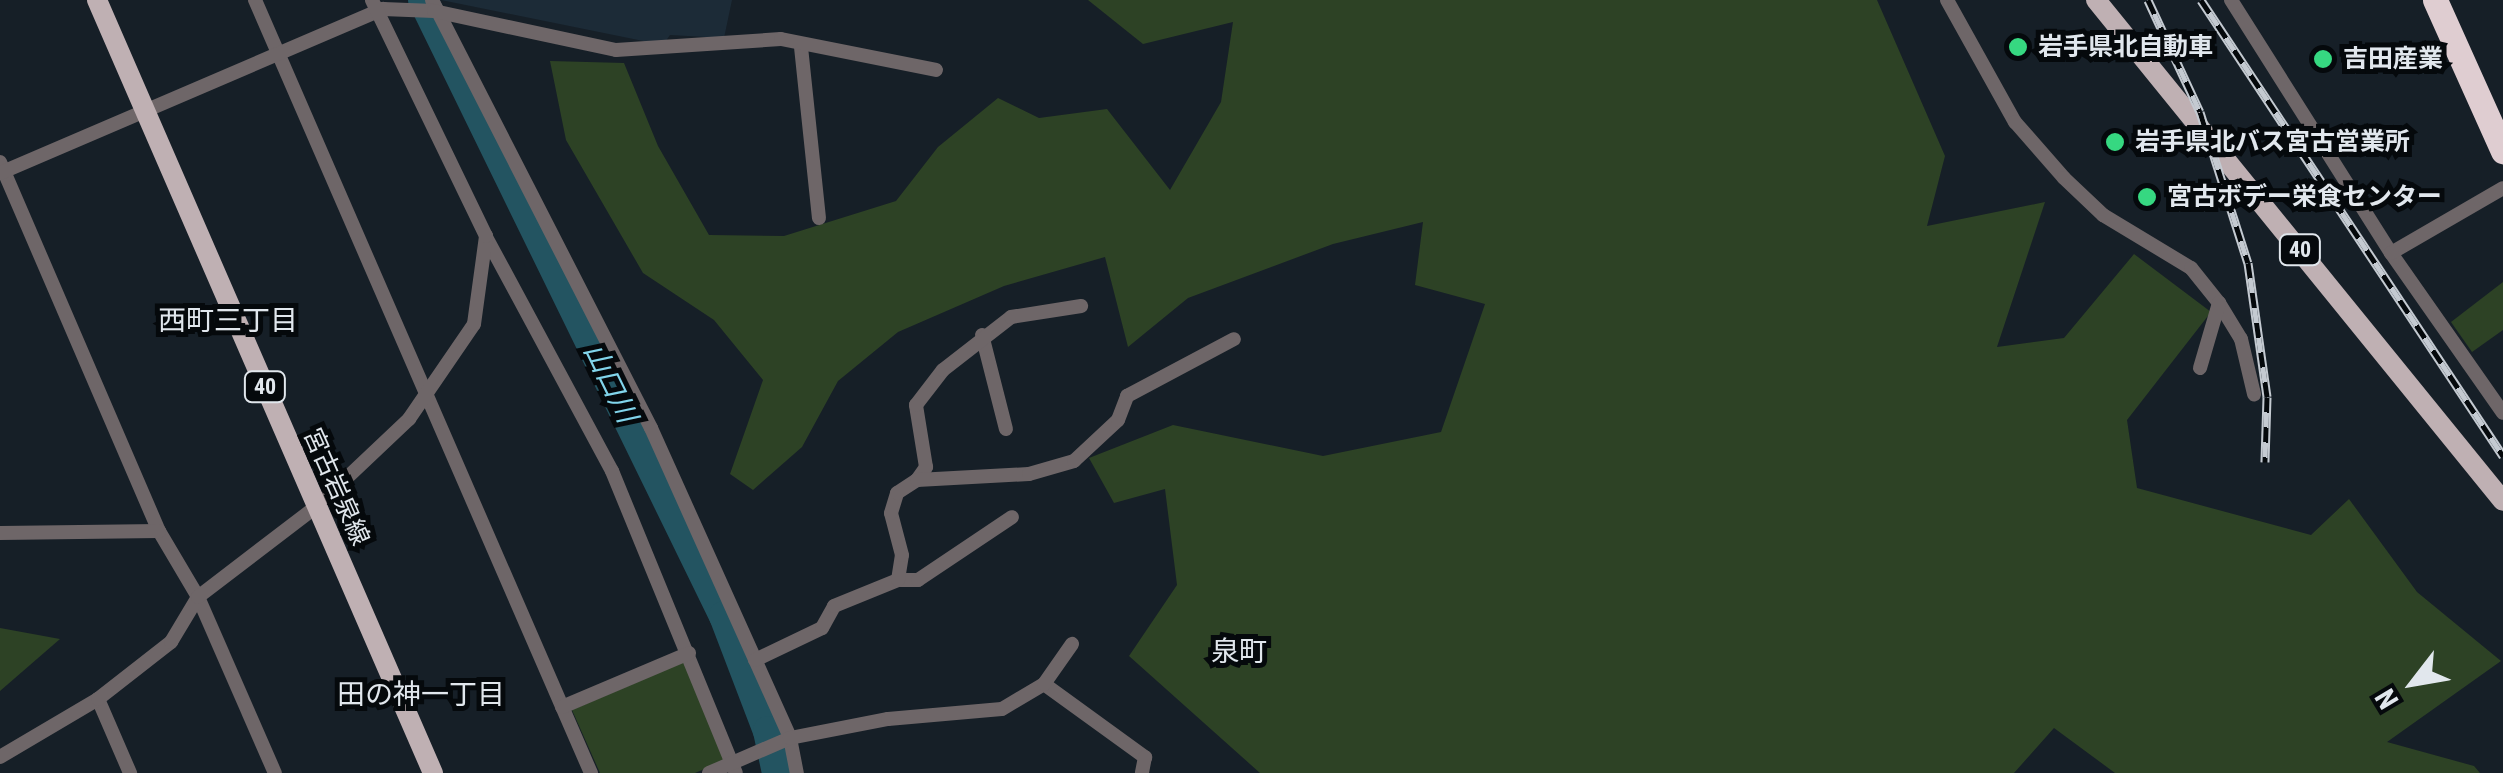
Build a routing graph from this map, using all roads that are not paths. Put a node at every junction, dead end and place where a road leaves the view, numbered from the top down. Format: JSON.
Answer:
{"nodes":[{"id":1,"x":97,"y":0,"type":"edge"},
{"id":2,"x":255,"y":0,"type":"edge"},
{"id":3,"x":1947,"y":0,"type":"edge"},
{"id":4,"x":2096,"y":0,"type":"edge"},
{"id":5,"x":2230,"y":0,"type":"edge"},
{"id":6,"x":2436,"y":0,"type":"edge"},
{"id":7,"x":433,"y":6,"type":"edge"},
{"id":8,"x":378,"y":7,"type":"edge"},
{"id":9,"x":801,"y":47,"type":"junction"},
{"id":10,"x":278,"y":54,"type":"junction"},
{"id":11,"x":936,"y":70,"type":"dead end"},
{"id":12,"x":145,"y":111,"type":"junction"},
{"id":13,"x":2503,"y":151,"type":"edge"},
{"id":14,"x":1,"y":169,"type":"edge"},
{"id":15,"x":2503,"y":188,"type":"edge"},
{"id":16,"x":819,"y":218,"type":"dead end"},
{"id":17,"x":486,"y":236,"type":"junction"},
{"id":18,"x":2391,"y":253,"type":"junction"},
{"id":19,"x":2219,"y":303,"type":"junction"},
{"id":20,"x":1081,"y":306,"type":"dead end"},
{"id":21,"x":982,"y":335,"type":"junction"},
{"id":22,"x":1234,"y":340,"type":"dead end"},
{"id":23,"x":2200,"y":368,"type":"dead end"},
{"id":24,"x":2254,"y":394,"type":"dead end"},
{"id":25,"x":427,"y":395,"type":"junction"},
{"id":26,"x":2503,"y":413,"type":"edge"},
{"id":27,"x":1006,"y":429,"type":"dead end"},
{"id":28,"x":917,"y":480,"type":"junction"},
{"id":29,"x":2503,"y":501,"type":"edge"},
{"id":30,"x":317,"y":506,"type":"junction"},
{"id":31,"x":1012,"y":517,"type":"dead end"},
{"id":32,"x":159,"y":531,"type":"junction"},
{"id":33,"x":0,"y":532,"type":"edge"},
{"id":34,"x":898,"y":580,"type":"junction"},
{"id":35,"x":198,"y":597,"type":"junction"},
{"id":36,"x":1072,"y":644,"type":"dead end"},
{"id":37,"x":689,"y":653,"type":"junction"},
{"id":38,"x":755,"y":660,"type":"junction"},
{"id":39,"x":1044,"y":684,"type":"junction"},
{"id":40,"x":98,"y":699,"type":"junction"},
{"id":41,"x":562,"y":708,"type":"junction"},
{"id":42,"x":785,"y":740,"type":"junction"},
{"id":43,"x":0,"y":757,"type":"edge"},
{"id":44,"x":737,"y":765,"type":"edge"},
{"id":45,"x":130,"y":773,"type":"edge"},
{"id":46,"x":275,"y":773,"type":"edge"},
{"id":47,"x":434,"y":773,"type":"edge"},
{"id":48,"x":591,"y":773,"type":"edge"},
{"id":49,"x":708,"y":773,"type":"edge"},
{"id":50,"x":796,"y":773,"type":"edge"},
{"id":51,"x":1142,"y":773,"type":"edge"}],
"edges":[{"from":1,"to":12,"type":"main road","name":"宮古岩泉線","number":"40"},
{"from":2,"to":10,"type":"street"},
{"from":3,"to":19,"type":"street"},
{"from":4,"to":29,"type":"main road","number":"40"},
{"from":5,"to":18,"type":"street"},
{"from":6,"to":13,"type":"highway"},
{"from":7,"to":8,"type":"street"},
{"from":7,"to":9,"type":"street"},
{"from":7,"to":38,"type":"street"},
{"from":8,"to":10,"type":"street"},
{"from":8,"to":17,"type":"street"},
{"from":9,"to":11,"type":"street"},
{"from":9,"to":16,"type":"street"},
{"from":10,"to":12,"type":"street"},
{"from":10,"to":25,"type":"street"},
{"from":12,"to":14,"type":"street"},
{"from":12,"to":30,"type":"main road","name":"宮古岩泉線","number":"40"},
{"from":14,"to":32,"type":"street"},
{"from":15,"to":18,"type":"street"},
{"from":17,"to":25,"type":"street"},
{"from":17,"to":37,"type":"street"},
{"from":18,"to":26,"type":"street"},
{"from":19,"to":23,"type":"street"},
{"from":19,"to":24,"type":"street"},
{"from":20,"to":21,"type":"street"},
{"from":21,"to":27,"type":"street"},
{"from":21,"to":28,"type":"street"},
{"from":22,"to":28,"type":"street"},
{"from":25,"to":30,"type":"street"},
{"from":25,"to":41,"type":"street"},
{"from":28,"to":34,"type":"street"},
{"from":30,"to":35,"type":"street"},
{"from":30,"to":47,"type":"main road","name":"宮古岩泉線","number":"40"},
{"from":31,"to":34,"type":"street"},
{"from":32,"to":33,"type":"street"},
{"from":32,"to":35,"type":"street"},
{"from":34,"to":38,"type":"street"},
{"from":35,"to":40,"type":"street"},
{"from":35,"to":46,"type":"street"},
{"from":36,"to":39,"type":"street"},
{"from":37,"to":41,"type":"street"},
{"from":37,"to":44,"type":"street"},
{"from":38,"to":42,"type":"street"},
{"from":39,"to":42,"type":"street"},
{"from":39,"to":51,"type":"street"},
{"from":40,"to":43,"type":"street"},
{"from":40,"to":45,"type":"street"},
{"from":41,"to":48,"type":"street"},
{"from":42,"to":44,"type":"street"},
{"from":42,"to":50,"type":"street"},
{"from":44,"to":49,"type":"street"}]}
